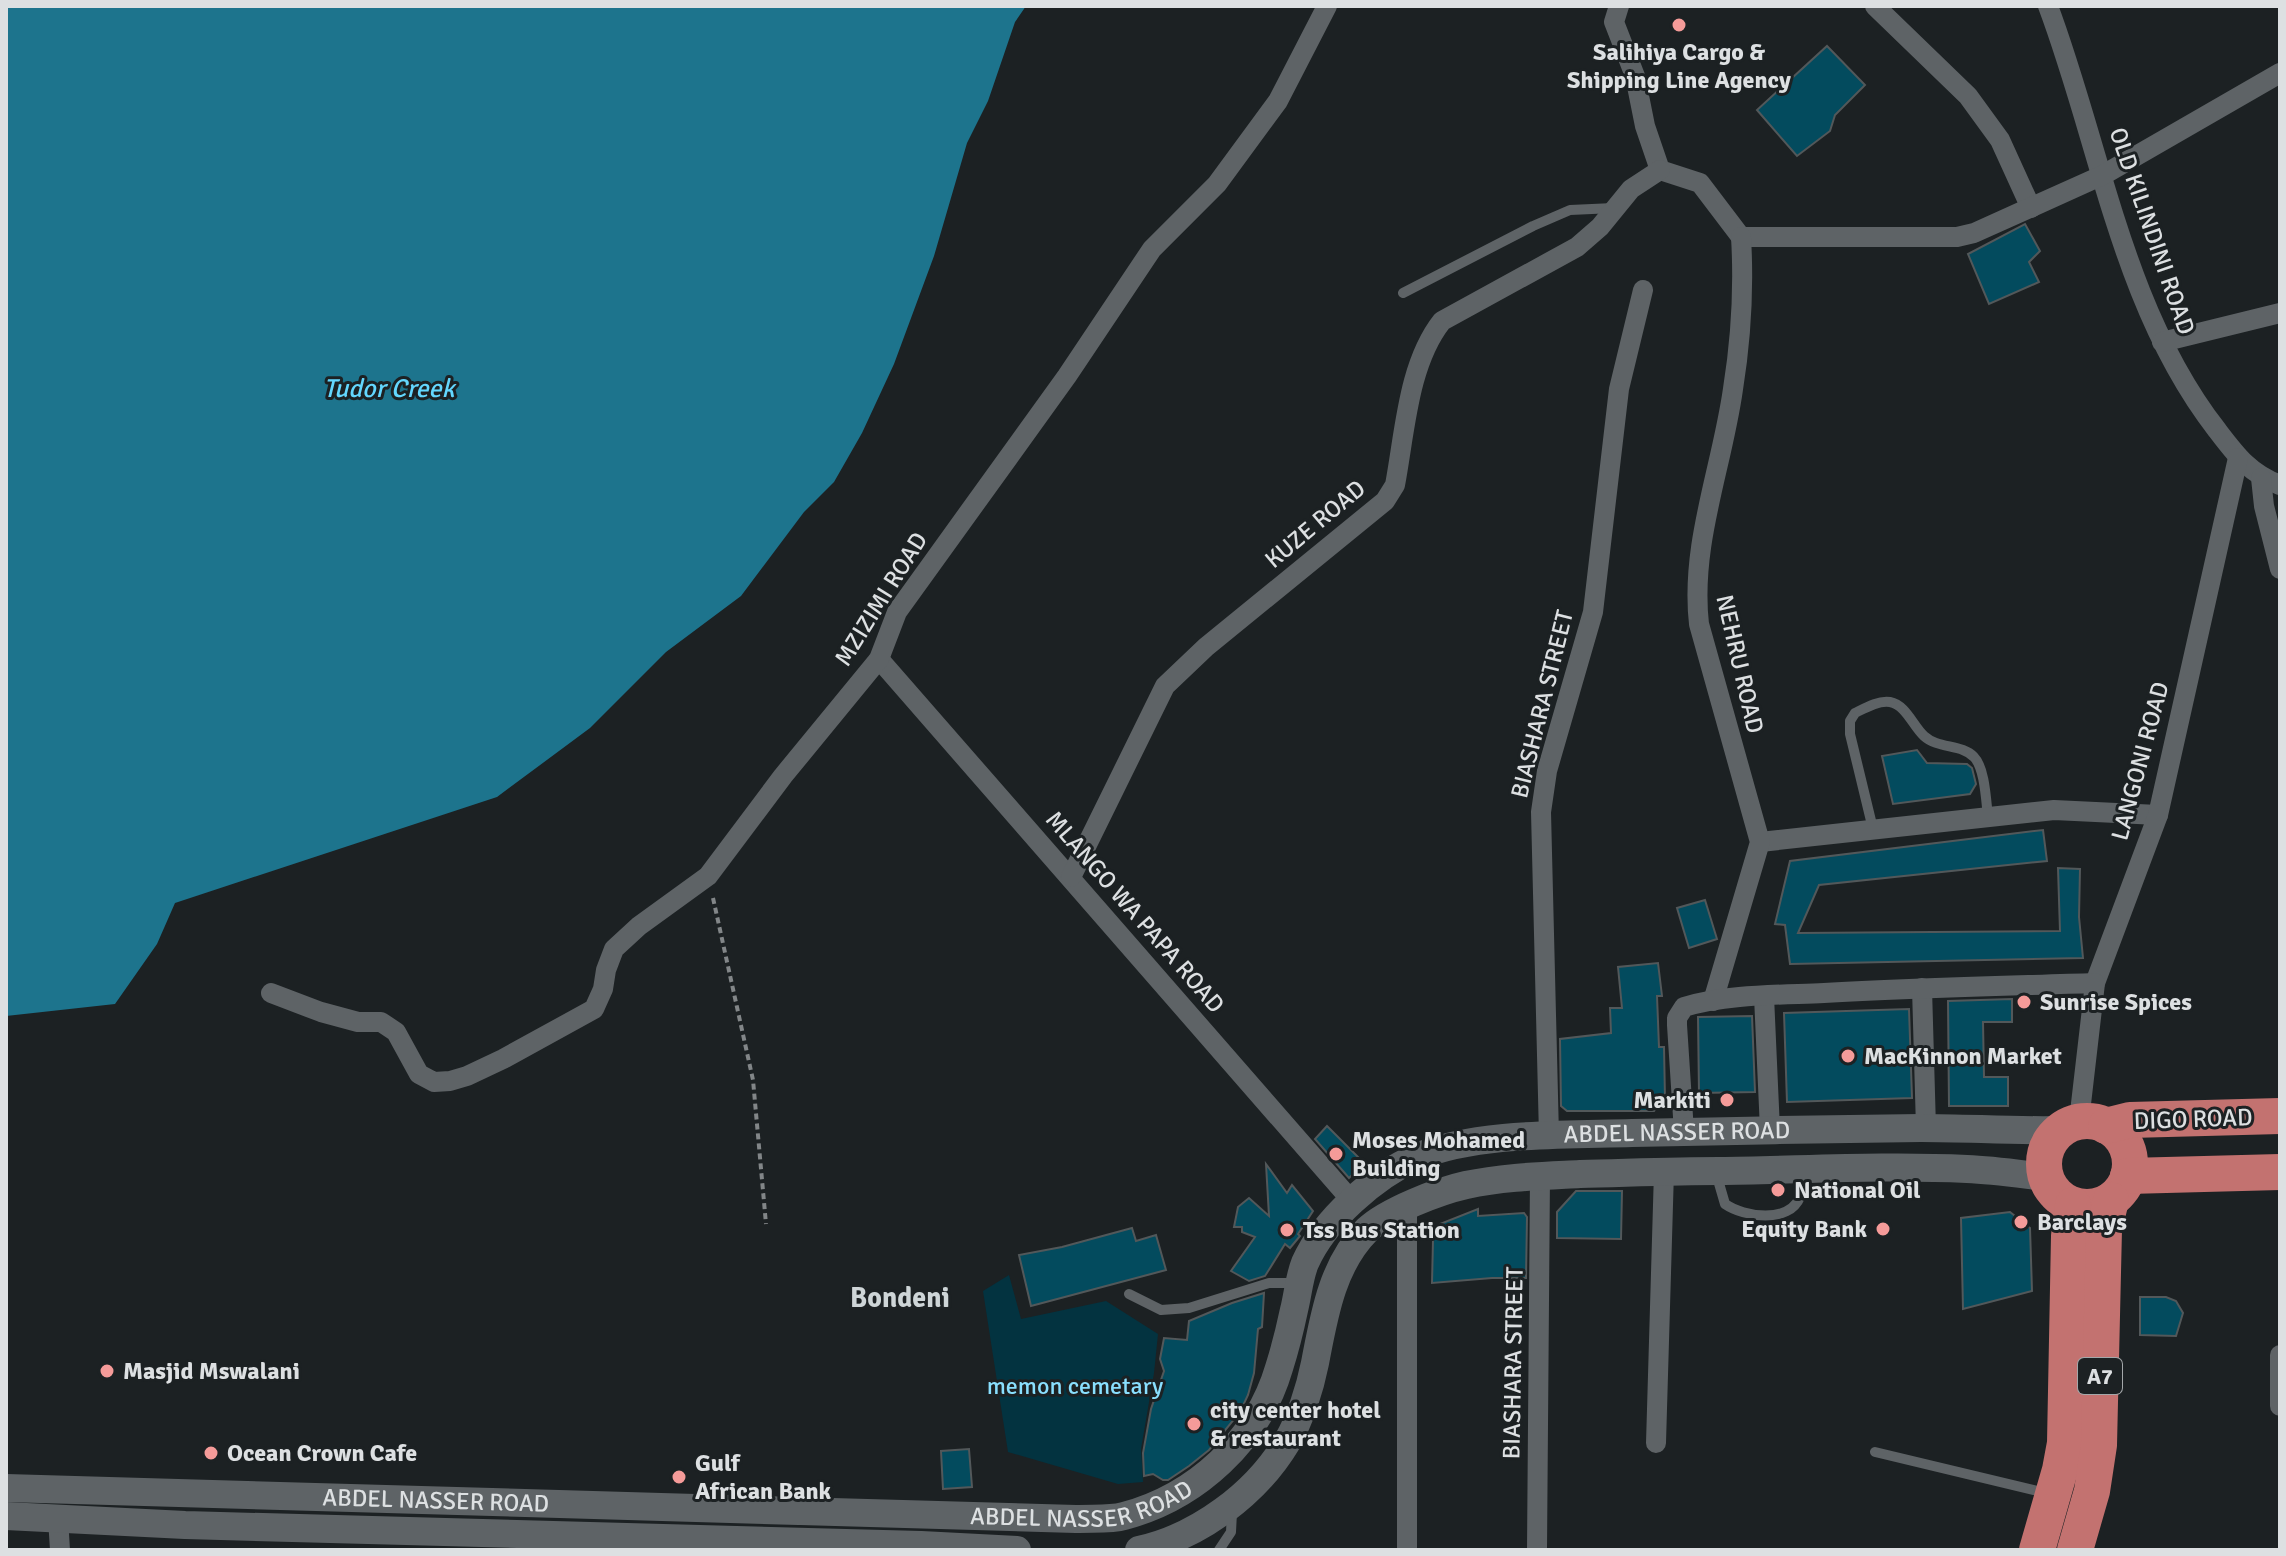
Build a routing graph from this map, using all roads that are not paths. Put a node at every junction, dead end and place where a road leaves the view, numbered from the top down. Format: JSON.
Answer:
{"nodes":[{"id":1,"x":1327,"y":6,"type":"edge"},
{"id":2,"x":1619,"y":6,"type":"edge"},
{"id":3,"x":1875,"y":6,"type":"edge"},
{"id":4,"x":2048,"y":6,"type":"edge"},
{"id":5,"x":2280,"y":73,"type":"edge"},
{"id":6,"x":1660,"y":170,"type":"junction"},
{"id":7,"x":2103,"y":175,"type":"junction"},
{"id":8,"x":1614,"y":208,"type":"junction"},
{"id":9,"x":2031,"y":208,"type":"junction"},
{"id":10,"x":1741,"y":237,"type":"junction"},
{"id":11,"x":1643,"y":290,"type":"dead end"},
{"id":12,"x":1403,"y":293,"type":"dead end"},
{"id":13,"x":2280,"y":313,"type":"edge"},
{"id":14,"x":2162,"y":342,"type":"junction"},
{"id":15,"x":2238,"y":458,"type":"junction"},
{"id":16,"x":2270,"y":482,"type":"edge"},
{"id":17,"x":2280,"y":569,"type":"edge"},
{"id":18,"x":879,"y":659,"type":"junction"},
{"id":19,"x":2158,"y":815,"type":"junction"},
{"id":20,"x":1988,"y":817,"type":"junction"},
{"id":21,"x":1873,"y":829,"type":"junction"},
{"id":22,"x":1760,"y":842,"type":"junction"},
{"id":23,"x":1071,"y":877,"type":"junction"},
{"id":24,"x":2095,"y":983,"type":"junction"},
{"id":25,"x":1922,"y":988,"type":"junction"},
{"id":26,"x":271,"y":993,"type":"dead end"},
{"id":27,"x":1764,"y":996,"type":"junction"},
{"id":28,"x":1713,"y":1001,"type":"junction"},
{"id":29,"x":2280,"y":1116,"type":"edge"},
{"id":30,"x":2082,"y":1126,"type":"junction"},
{"id":31,"x":1926,"y":1128,"type":"junction"},
{"id":32,"x":1770,"y":1130,"type":"junction"},
{"id":33,"x":1684,"y":1132,"type":"junction"},
{"id":34,"x":1549,"y":1136,"type":"junction"},
{"id":35,"x":1807,"y":1170,"type":"junction"},
{"id":36,"x":1664,"y":1171,"type":"junction"},
{"id":37,"x":1715,"y":1171,"type":"junction"},
{"id":38,"x":2280,"y":1172,"type":"edge"},
{"id":39,"x":1540,"y":1176,"type":"junction"},
{"id":40,"x":2046,"y":1177,"type":"junction"},
{"id":41,"x":2120,"y":1188,"type":"junction"},
{"id":42,"x":1351,"y":1200,"type":"junction"},
{"id":43,"x":1407,"y":1205,"type":"junction"},
{"id":44,"x":2073,"y":1205,"type":"junction"},
{"id":45,"x":1299,"y":1283,"type":"junction"},
{"id":46,"x":1129,"y":1294,"type":"dead end"},
{"id":47,"x":2280,"y":1355,"type":"edge"},
{"id":48,"x":2280,"y":1386,"type":"edge"},
{"id":49,"x":2280,"y":1406,"type":"edge"},
{"id":50,"x":1656,"y":1443,"type":"dead end"},
{"id":51,"x":1875,"y":1452,"type":"dead end"},
{"id":52,"x":6,"y":1488,"type":"edge"},
{"id":53,"x":2052,"y":1494,"type":"junction"},
{"id":54,"x":440,"y":1502,"type":"junction"},
{"id":55,"x":1232,"y":1503,"type":"junction"},
{"id":56,"x":642,"y":1506,"type":"junction"},
{"id":57,"x":6,"y":1516,"type":"edge"},
{"id":58,"x":58,"y":1518,"type":"junction"},
{"id":59,"x":434,"y":1531,"type":"junction"},
{"id":60,"x":641,"y":1537,"type":"junction"},
{"id":61,"x":546,"y":1542,"type":"edge"},
{"id":62,"x":1154,"y":1548,"type":"edge"},
{"id":63,"x":60,"y":1550,"type":"edge"},
{"id":64,"x":1017,"y":1550,"type":"edge"},
{"id":65,"x":1219,"y":1550,"type":"edge"},
{"id":66,"x":1407,"y":1550,"type":"edge"},
{"id":67,"x":1537,"y":1550,"type":"edge"},
{"id":68,"x":2037,"y":1550,"type":"edge"},
{"id":69,"x":2075,"y":1550,"type":"edge"}],
"edges":[{"from":1,"to":18,"type":"street","name":"MZIZIMI ROAD"},
{"from":2,"to":6,"type":"street"},
{"from":3,"to":9,"type":"street"},
{"from":4,"to":7,"type":"street","name":"OLD KILINDINI ROAD"},
{"from":5,"to":7,"type":"street"},
{"from":6,"to":8,"type":"street","name":"KUZE ROAD"},
{"from":6,"to":10,"type":"street"},
{"from":7,"to":9,"type":"street"},
{"from":7,"to":14,"type":"street","name":"OLD KILINDINI ROAD"},
{"from":8,"to":12,"type":"lane"},
{"from":8,"to":23,"type":"street","name":"KUZE ROAD"},
{"from":9,"to":10,"type":"street"},
{"from":10,"to":22,"type":"street","name":"NEHRU ROAD"},
{"from":11,"to":34,"type":"street","name":"BIASHARA STREET"},
{"from":13,"to":14,"type":"street"},
{"from":14,"to":15,"type":"street","name":"OLD KILINDINI ROAD"},
{"from":15,"to":16,"type":"street","name":"OLD KILINDINI ROAD"},
{"from":15,"to":19,"type":"street","name":"LANGONI ROAD"},
{"from":16,"to":17,"type":"street"},
{"from":18,"to":23,"type":"street","name":"MLANGO WA PAPA ROAD"},
{"from":18,"to":26,"type":"street","name":"MZIZIMI ROAD"},
{"from":19,"to":20,"type":"street"},
{"from":19,"to":24,"type":"street","name":"LANGONI ROAD"},
{"from":20,"to":21,"type":"street"},
{"from":20,"to":21,"type":"lane"},
{"from":21,"to":22,"type":"street"},
{"from":22,"to":28,"type":"street"},
{"from":23,"to":42,"type":"street","name":"MLANGO WA PAPA ROAD"},
{"from":24,"to":25,"type":"street"},
{"from":24,"to":30,"type":"street","name":"LANGONI ROAD"},
{"from":25,"to":27,"type":"street"},
{"from":25,"to":31,"type":"street"},
{"from":27,"to":28,"type":"street"},
{"from":27,"to":32,"type":"street"},
{"from":28,"to":33,"type":"street"},
{"from":29,"to":30,"type":"highway","name":"DIGO ROAD"},
{"from":30,"to":31,"type":"main road","name":"ABDEL NASSER ROAD"},
{"from":30,"to":40,"type":"highway"},
{"from":30,"to":41,"type":"highway"},
{"from":31,"to":32,"type":"main road","name":"ABDEL NASSER ROAD"},
{"from":32,"to":33,"type":"main road","name":"ABDEL NASSER ROAD"},
{"from":33,"to":34,"type":"main road","name":"ABDEL NASSER ROAD"},
{"from":34,"to":42,"type":"main road","name":"ABDEL NASSER ROAD"},
{"from":35,"to":37,"type":"main road","name":"ABDEL NASSER ROAD"},
{"from":35,"to":37,"type":"lane"},
{"from":35,"to":40,"type":"main road","name":"ABDEL NASSER ROAD"},
{"from":36,"to":37,"type":"main road","name":"ABDEL NASSER ROAD"},
{"from":36,"to":39,"type":"main road","name":"ABDEL NASSER ROAD"},
{"from":36,"to":50,"type":"street"},
{"from":38,"to":41,"type":"highway"},
{"from":39,"to":43,"type":"main road","name":"ABDEL NASSER ROAD"},
{"from":39,"to":67,"type":"street","name":"BIASHARA STREET"},
{"from":40,"to":44,"type":"highway"},
{"from":41,"to":44,"type":"highway"},
{"from":41,"to":69,"type":"highway","number":"A7"},
{"from":42,"to":45,"type":"main road","name":"ABDEL NASSER ROAD"},
{"from":43,"to":55,"type":"main road","name":"ABDEL NASSER ROAD"},
{"from":43,"to":66,"type":"street"},
{"from":44,"to":53,"type":"highway","number":"A7"},
{"from":45,"to":46,"type":"lane"},
{"from":45,"to":56,"type":"main road","name":"ABDEL NASSER ROAD"},
{"from":47,"to":48,"type":"street"},
{"from":48,"to":49,"type":"street"},
{"from":51,"to":53,"type":"lane"},
{"from":52,"to":54,"type":"main road","name":"ABDEL NASSER ROAD"},
{"from":53,"to":68,"type":"highway","number":"A7"},
{"from":54,"to":56,"type":"main road","name":"ABDEL NASSER ROAD"},
{"from":54,"to":59,"type":"main road"},
{"from":55,"to":62,"type":"main road","name":"ABDEL NASSER ROAD"},
{"from":55,"to":65,"type":"lane"},
{"from":56,"to":60,"type":"main road"},
{"from":57,"to":58,"type":"main road","name":"ABDEL NASSER ROAD"},
{"from":58,"to":59,"type":"main road","name":"ABDEL NASSER ROAD"},
{"from":58,"to":63,"type":"street"},
{"from":59,"to":61,"type":"main road","name":"ABDEL NASSER ROAD"},
{"from":60,"to":61,"type":"main road","name":"ABDEL NASSER ROAD"},
{"from":60,"to":64,"type":"main road","name":"ABDEL NASSER ROAD"}]}
